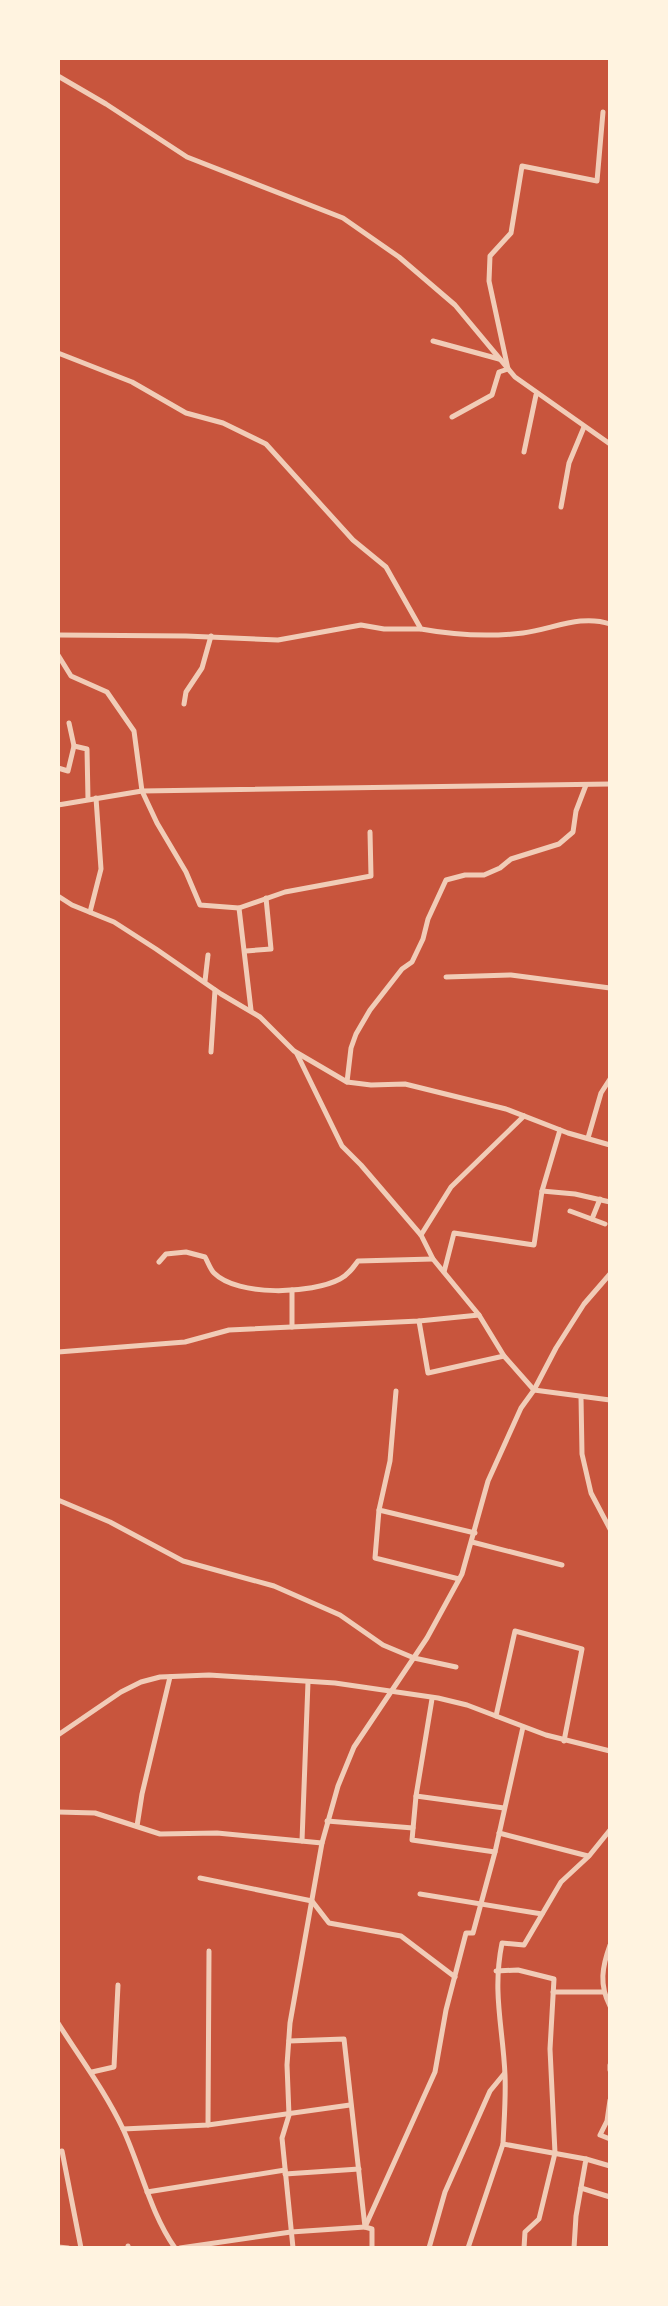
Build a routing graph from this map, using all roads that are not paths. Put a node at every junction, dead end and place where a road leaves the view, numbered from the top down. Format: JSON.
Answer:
{"nodes":[{"id":1,"x":58,"y":76,"type":"edge"},
{"id":2,"x":603,"y":112,"type":"dead end"},
{"id":3,"x":433,"y":341,"type":"dead end"},
{"id":4,"x":58,"y":353,"type":"edge"},
{"id":5,"x":500,"y":360,"type":"junction"},
{"id":6,"x":508,"y":369,"type":"junction"},
{"id":7,"x":536,"y":394,"type":"junction"},
{"id":8,"x":452,"y":417,"type":"dead end"},
{"id":9,"x":584,"y":427,"type":"junction"},
{"id":10,"x":610,"y":444,"type":"edge"},
{"id":11,"x":524,"y":452,"type":"dead end"},
{"id":12,"x":561,"y":507,"type":"dead end"},
{"id":13,"x":610,"y":624,"type":"edge"},
{"id":14,"x":421,"y":629,"type":"junction"},
{"id":15,"x":58,"y":635,"type":"edge"},
{"id":16,"x":211,"y":636,"type":"junction"},
{"id":17,"x":58,"y":655,"type":"edge"},
{"id":18,"x":184,"y":704,"type":"dead end"},
{"id":19,"x":69,"y":723,"type":"dead end"},
{"id":20,"x":74,"y":746,"type":"junction"},
{"id":21,"x":58,"y":768,"type":"edge"},
{"id":22,"x":610,"y":784,"type":"edge"},
{"id":23,"x":586,"y":785,"type":"junction"},
{"id":24,"x":142,"y":791,"type":"junction"},
{"id":25,"x":92,"y":799,"type":"junction"},
{"id":26,"x":58,"y":805,"type":"edge"},
{"id":27,"x":370,"y":832,"type":"dead end"},
{"id":28,"x":58,"y":896,"type":"edge"},
{"id":29,"x":266,"y":898,"type":"junction"},
{"id":30,"x":239,"y":908,"type":"junction"},
{"id":31,"x":90,"y":912,"type":"junction"},
{"id":32,"x":246,"y":951,"type":"junction"},
{"id":33,"x":208,"y":955,"type":"dead end"},
{"id":34,"x":446,"y":977,"type":"dead end"},
{"id":35,"x":205,"y":981,"type":"junction"},
{"id":36,"x":610,"y":988,"type":"edge"},
{"id":37,"x":215,"y":990,"type":"junction"},
{"id":38,"x":251,"y":1011,"type":"junction"},
{"id":39,"x":211,"y":1052,"type":"dead end"},
{"id":40,"x":297,"y":1053,"type":"junction"},
{"id":41,"x":610,"y":1079,"type":"edge"},
{"id":42,"x":347,"y":1082,"type":"junction"},
{"id":43,"x":524,"y":1116,"type":"junction"},
{"id":44,"x":560,"y":1130,"type":"junction"},
{"id":45,"x":588,"y":1138,"type":"junction"},
{"id":46,"x":610,"y":1145,"type":"edge"},
{"id":47,"x":542,"y":1191,"type":"junction"},
{"id":48,"x":600,"y":1199,"type":"junction"},
{"id":49,"x":610,"y":1202,"type":"edge"},
{"id":50,"x":570,"y":1211,"type":"dead end"},
{"id":51,"x":592,"y":1219,"type":"junction"},
{"id":52,"x":605,"y":1224,"type":"dead end"},
{"id":53,"x":421,"y":1235,"type":"junction"},
{"id":54,"x":433,"y":1259,"type":"junction"},
{"id":55,"x":159,"y":1262,"type":"dead end"},
{"id":56,"x":443,"y":1273,"type":"junction"},
{"id":57,"x":610,"y":1274,"type":"edge"},
{"id":58,"x":292,"y":1290,"type":"junction"},
{"id":59,"x":479,"y":1315,"type":"junction"},
{"id":60,"x":419,"y":1321,"type":"junction"},
{"id":61,"x":292,"y":1327,"type":"junction"},
{"id":62,"x":58,"y":1352,"type":"edge"},
{"id":63,"x":504,"y":1356,"type":"junction"},
{"id":64,"x":534,"y":1390,"type":"junction"},
{"id":65,"x":396,"y":1391,"type":"dead end"},
{"id":66,"x":581,"y":1397,"type":"junction"},
{"id":67,"x":610,"y":1400,"type":"edge"},
{"id":68,"x":58,"y":1500,"type":"edge"},
{"id":69,"x":379,"y":1510,"type":"junction"},
{"id":70,"x":610,"y":1529,"type":"edge"},
{"id":71,"x":475,"y":1533,"type":"junction"},
{"id":72,"x":472,"y":1542,"type":"junction"},
{"id":73,"x":562,"y":1565,"type":"dead end"},
{"id":74,"x":459,"y":1579,"type":"junction"},
{"id":75,"x":414,"y":1658,"type":"junction"},
{"id":76,"x":456,"y":1667,"type":"dead end"},
{"id":77,"x":170,"y":1677,"type":"junction"},
{"id":78,"x":308,"y":1681,"type":"junction"},
{"id":79,"x":389,"y":1692,"type":"junction"},
{"id":80,"x":432,"y":1699,"type":"junction"},
{"id":81,"x":496,"y":1716,"type":"junction"},
{"id":82,"x":523,"y":1727,"type":"junction"},
{"id":83,"x":58,"y":1735,"type":"edge"},
{"id":84,"x":564,"y":1741,"type":"junction"},
{"id":85,"x":610,"y":1751,"type":"edge"},
{"id":86,"x":416,"y":1796,"type":"junction"},
{"id":87,"x":504,"y":1808,"type":"junction"},
{"id":88,"x":58,"y":1812,"type":"edge"},
{"id":89,"x":327,"y":1821,"type":"junction"},
{"id":90,"x":137,"y":1826,"type":"junction"},
{"id":91,"x":413,"y":1828,"type":"junction"},
{"id":92,"x":610,"y":1830,"type":"edge"},
{"id":93,"x":499,"y":1833,"type":"junction"},
{"id":94,"x":302,"y":1841,"type":"junction"},
{"id":95,"x":322,"y":1843,"type":"junction"},
{"id":96,"x":495,"y":1852,"type":"junction"},
{"id":97,"x":589,"y":1856,"type":"junction"},
{"id":98,"x":200,"y":1878,"type":"dead end"},
{"id":99,"x":420,"y":1894,"type":"dead end"},
{"id":100,"x":312,"y":1901,"type":"junction"},
{"id":101,"x":480,"y":1904,"type":"junction"},
{"id":102,"x":542,"y":1914,"type":"junction"},
{"id":103,"x":610,"y":1945,"type":"edge"},
{"id":104,"x":209,"y":1951,"type":"dead end"},
{"id":105,"x":496,"y":1971,"type":"junction"},
{"id":106,"x":455,"y":1977,"type":"junction"},
{"id":107,"x":118,"y":1985,"type":"dead end"},
{"id":108,"x":553,"y":1992,"type":"junction"},
{"id":109,"x":603,"y":1992,"type":"junction"},
{"id":110,"x":610,"y":2006,"type":"edge"},
{"id":111,"x":58,"y":2023,"type":"edge"},
{"id":112,"x":289,"y":2041,"type":"junction"},
{"id":113,"x":92,"y":2072,"type":"junction"},
{"id":114,"x":505,"y":2074,"type":"junction"},
{"id":115,"x":610,"y":2100,"type":"edge"},
{"id":116,"x":350,"y":2105,"type":"junction"},
{"id":117,"x":289,"y":2115,"type":"junction"},
{"id":118,"x":208,"y":2125,"type":"junction"},
{"id":119,"x":123,"y":2129,"type":"junction"},
{"id":120,"x":610,"y":2139,"type":"edge"},
{"id":121,"x":503,"y":2144,"type":"junction"},
{"id":122,"x":62,"y":2151,"type":"dead end"},
{"id":123,"x":555,"y":2153,"type":"junction"},
{"id":124,"x":586,"y":2159,"type":"junction"},
{"id":125,"x":610,"y":2166,"type":"edge"},
{"id":126,"x":359,"y":2169,"type":"junction"},
{"id":127,"x":285,"y":2172,"type":"junction"},
{"id":128,"x":581,"y":2188,"type":"junction"},
{"id":129,"x":147,"y":2192,"type":"junction"},
{"id":130,"x":610,"y":2197,"type":"edge"},
{"id":131,"x":365,"y":2227,"type":"junction"},
{"id":132,"x":291,"y":2232,"type":"junction"},
{"id":133,"x":58,"y":2247,"type":"edge"},
{"id":134,"x":175,"y":2247,"type":"edge"},
{"id":135,"x":68,"y":2248,"type":"edge"},
{"id":136,"x":81,"y":2248,"type":"edge"},
{"id":137,"x":293,"y":2248,"type":"edge"},
{"id":138,"x":372,"y":2248,"type":"edge"},
{"id":139,"x":429,"y":2248,"type":"edge"},
{"id":140,"x":468,"y":2248,"type":"edge"},
{"id":141,"x":524,"y":2248,"type":"edge"},
{"id":142,"x":574,"y":2248,"type":"edge"}],
"edges":[{"from":1,"to":5,"type":"street"},
{"from":2,"to":6,"type":"street"},
{"from":3,"to":5,"type":"street"},
{"from":4,"to":14,"type":"street"},
{"from":5,"to":6,"type":"street"},
{"from":6,"to":7,"type":"street"},
{"from":6,"to":8,"type":"street"},
{"from":7,"to":9,"type":"street"},
{"from":7,"to":11,"type":"street"},
{"from":9,"to":10,"type":"street"},
{"from":9,"to":12,"type":"street"},
{"from":13,"to":14,"type":"street"},
{"from":14,"to":16,"type":"street"},
{"from":15,"to":16,"type":"street"},
{"from":16,"to":18,"type":"street"},
{"from":17,"to":24,"type":"street"},
{"from":19,"to":20,"type":"street"},
{"from":20,"to":21,"type":"street"},
{"from":20,"to":25,"type":"street"},
{"from":22,"to":23,"type":"street"},
{"from":23,"to":24,"type":"street"},
{"from":23,"to":42,"type":"street"},
{"from":24,"to":25,"type":"street"},
{"from":24,"to":30,"type":"street"},
{"from":25,"to":26,"type":"street"},
{"from":25,"to":31,"type":"street"},
{"from":27,"to":29,"type":"street"},
{"from":28,"to":31,"type":"street"},
{"from":29,"to":30,"type":"street"},
{"from":29,"to":32,"type":"street"},
{"from":30,"to":32,"type":"street"},
{"from":31,"to":35,"type":"street"},
{"from":32,"to":38,"type":"street"},
{"from":33,"to":35,"type":"street"},
{"from":34,"to":36,"type":"street"},
{"from":35,"to":37,"type":"street"},
{"from":37,"to":38,"type":"street"},
{"from":37,"to":39,"type":"street"},
{"from":38,"to":40,"type":"street"},
{"from":40,"to":42,"type":"street"},
{"from":40,"to":53,"type":"street"},
{"from":41,"to":45,"type":"street"},
{"from":42,"to":43,"type":"street"},
{"from":43,"to":44,"type":"street"},
{"from":43,"to":53,"type":"street"},
{"from":44,"to":45,"type":"street"},
{"from":44,"to":47,"type":"street"},
{"from":45,"to":46,"type":"street"},
{"from":47,"to":48,"type":"street"},
{"from":47,"to":56,"type":"street"},
{"from":48,"to":49,"type":"street"},
{"from":48,"to":51,"type":"street"},
{"from":50,"to":51,"type":"street"},
{"from":51,"to":52,"type":"street"},
{"from":53,"to":54,"type":"street"},
{"from":54,"to":56,"type":"street"},
{"from":54,"to":58,"type":"street"},
{"from":55,"to":58,"type":"street"},
{"from":56,"to":59,"type":"street"},
{"from":57,"to":64,"type":"street"},
{"from":58,"to":61,"type":"street"},
{"from":59,"to":60,"type":"street"},
{"from":59,"to":63,"type":"street"},
{"from":60,"to":61,"type":"street"},
{"from":60,"to":63,"type":"street"},
{"from":61,"to":62,"type":"street"},
{"from":63,"to":64,"type":"street"},
{"from":64,"to":66,"type":"street"},
{"from":64,"to":71,"type":"street"},
{"from":65,"to":69,"type":"street"},
{"from":66,"to":67,"type":"street"},
{"from":66,"to":70,"type":"street"},
{"from":68,"to":75,"type":"street"},
{"from":69,"to":71,"type":"street"},
{"from":69,"to":74,"type":"street"},
{"from":71,"to":72,"type":"street"},
{"from":72,"to":73,"type":"street"},
{"from":72,"to":74,"type":"street"},
{"from":74,"to":75,"type":"street"},
{"from":75,"to":76,"type":"street"},
{"from":75,"to":79,"type":"street"},
{"from":77,"to":78,"type":"street"},
{"from":77,"to":83,"type":"street"},
{"from":77,"to":90,"type":"street"},
{"from":78,"to":79,"type":"street"},
{"from":78,"to":94,"type":"street"},
{"from":79,"to":80,"type":"street"},
{"from":79,"to":89,"type":"street"},
{"from":80,"to":81,"type":"street"},
{"from":80,"to":86,"type":"street"},
{"from":81,"to":82,"type":"street"},
{"from":81,"to":84,"type":"street"},
{"from":82,"to":84,"type":"street"},
{"from":82,"to":87,"type":"street"},
{"from":84,"to":85,"type":"street"},
{"from":86,"to":87,"type":"street"},
{"from":86,"to":91,"type":"street"},
{"from":87,"to":93,"type":"street"},
{"from":88,"to":90,"type":"street"},
{"from":89,"to":91,"type":"street"},
{"from":89,"to":95,"type":"street"},
{"from":90,"to":94,"type":"street"},
{"from":91,"to":96,"type":"street"},
{"from":92,"to":97,"type":"street"},
{"from":93,"to":96,"type":"street"},
{"from":93,"to":97,"type":"street"},
{"from":94,"to":95,"type":"street"},
{"from":95,"to":100,"type":"street"},
{"from":96,"to":101,"type":"street"},
{"from":97,"to":102,"type":"street"},
{"from":98,"to":100,"type":"street"},
{"from":99,"to":101,"type":"street"},
{"from":100,"to":106,"type":"street"},
{"from":100,"to":112,"type":"street"},
{"from":101,"to":102,"type":"street"},
{"from":101,"to":106,"type":"street"},
{"from":102,"to":105,"type":"street"},
{"from":103,"to":109,"type":"street"},
{"from":104,"to":118,"type":"street"},
{"from":105,"to":108,"type":"street"},
{"from":105,"to":114,"type":"street"},
{"from":106,"to":131,"type":"street"},
{"from":107,"to":113,"type":"street"},
{"from":108,"to":109,"type":"street"},
{"from":108,"to":123,"type":"street"},
{"from":109,"to":110,"type":"street"},
{"from":111,"to":113,"type":"street"},
{"from":112,"to":116,"type":"street"},
{"from":112,"to":117,"type":"street"},
{"from":113,"to":119,"type":"street"},
{"from":114,"to":121,"type":"street"},
{"from":114,"to":139,"type":"street"},
{"from":115,"to":120,"type":"street"},
{"from":116,"to":117,"type":"street"},
{"from":116,"to":126,"type":"street"},
{"from":117,"to":118,"type":"street"},
{"from":117,"to":127,"type":"street"},
{"from":118,"to":119,"type":"street"},
{"from":119,"to":129,"type":"street"},
{"from":121,"to":123,"type":"street"},
{"from":121,"to":140,"type":"street"},
{"from":122,"to":136,"type":"street"},
{"from":123,"to":124,"type":"street"},
{"from":123,"to":141,"type":"street"},
{"from":124,"to":125,"type":"street"},
{"from":124,"to":128,"type":"street"},
{"from":126,"to":127,"type":"street"},
{"from":126,"to":131,"type":"street"},
{"from":127,"to":129,"type":"street"},
{"from":127,"to":132,"type":"street"},
{"from":128,"to":130,"type":"street"},
{"from":128,"to":142,"type":"street"},
{"from":129,"to":134,"type":"street"},
{"from":131,"to":132,"type":"street"},
{"from":131,"to":138,"type":"street"},
{"from":132,"to":134,"type":"street"},
{"from":132,"to":137,"type":"street"},
{"from":133,"to":135,"type":"street"}]}
